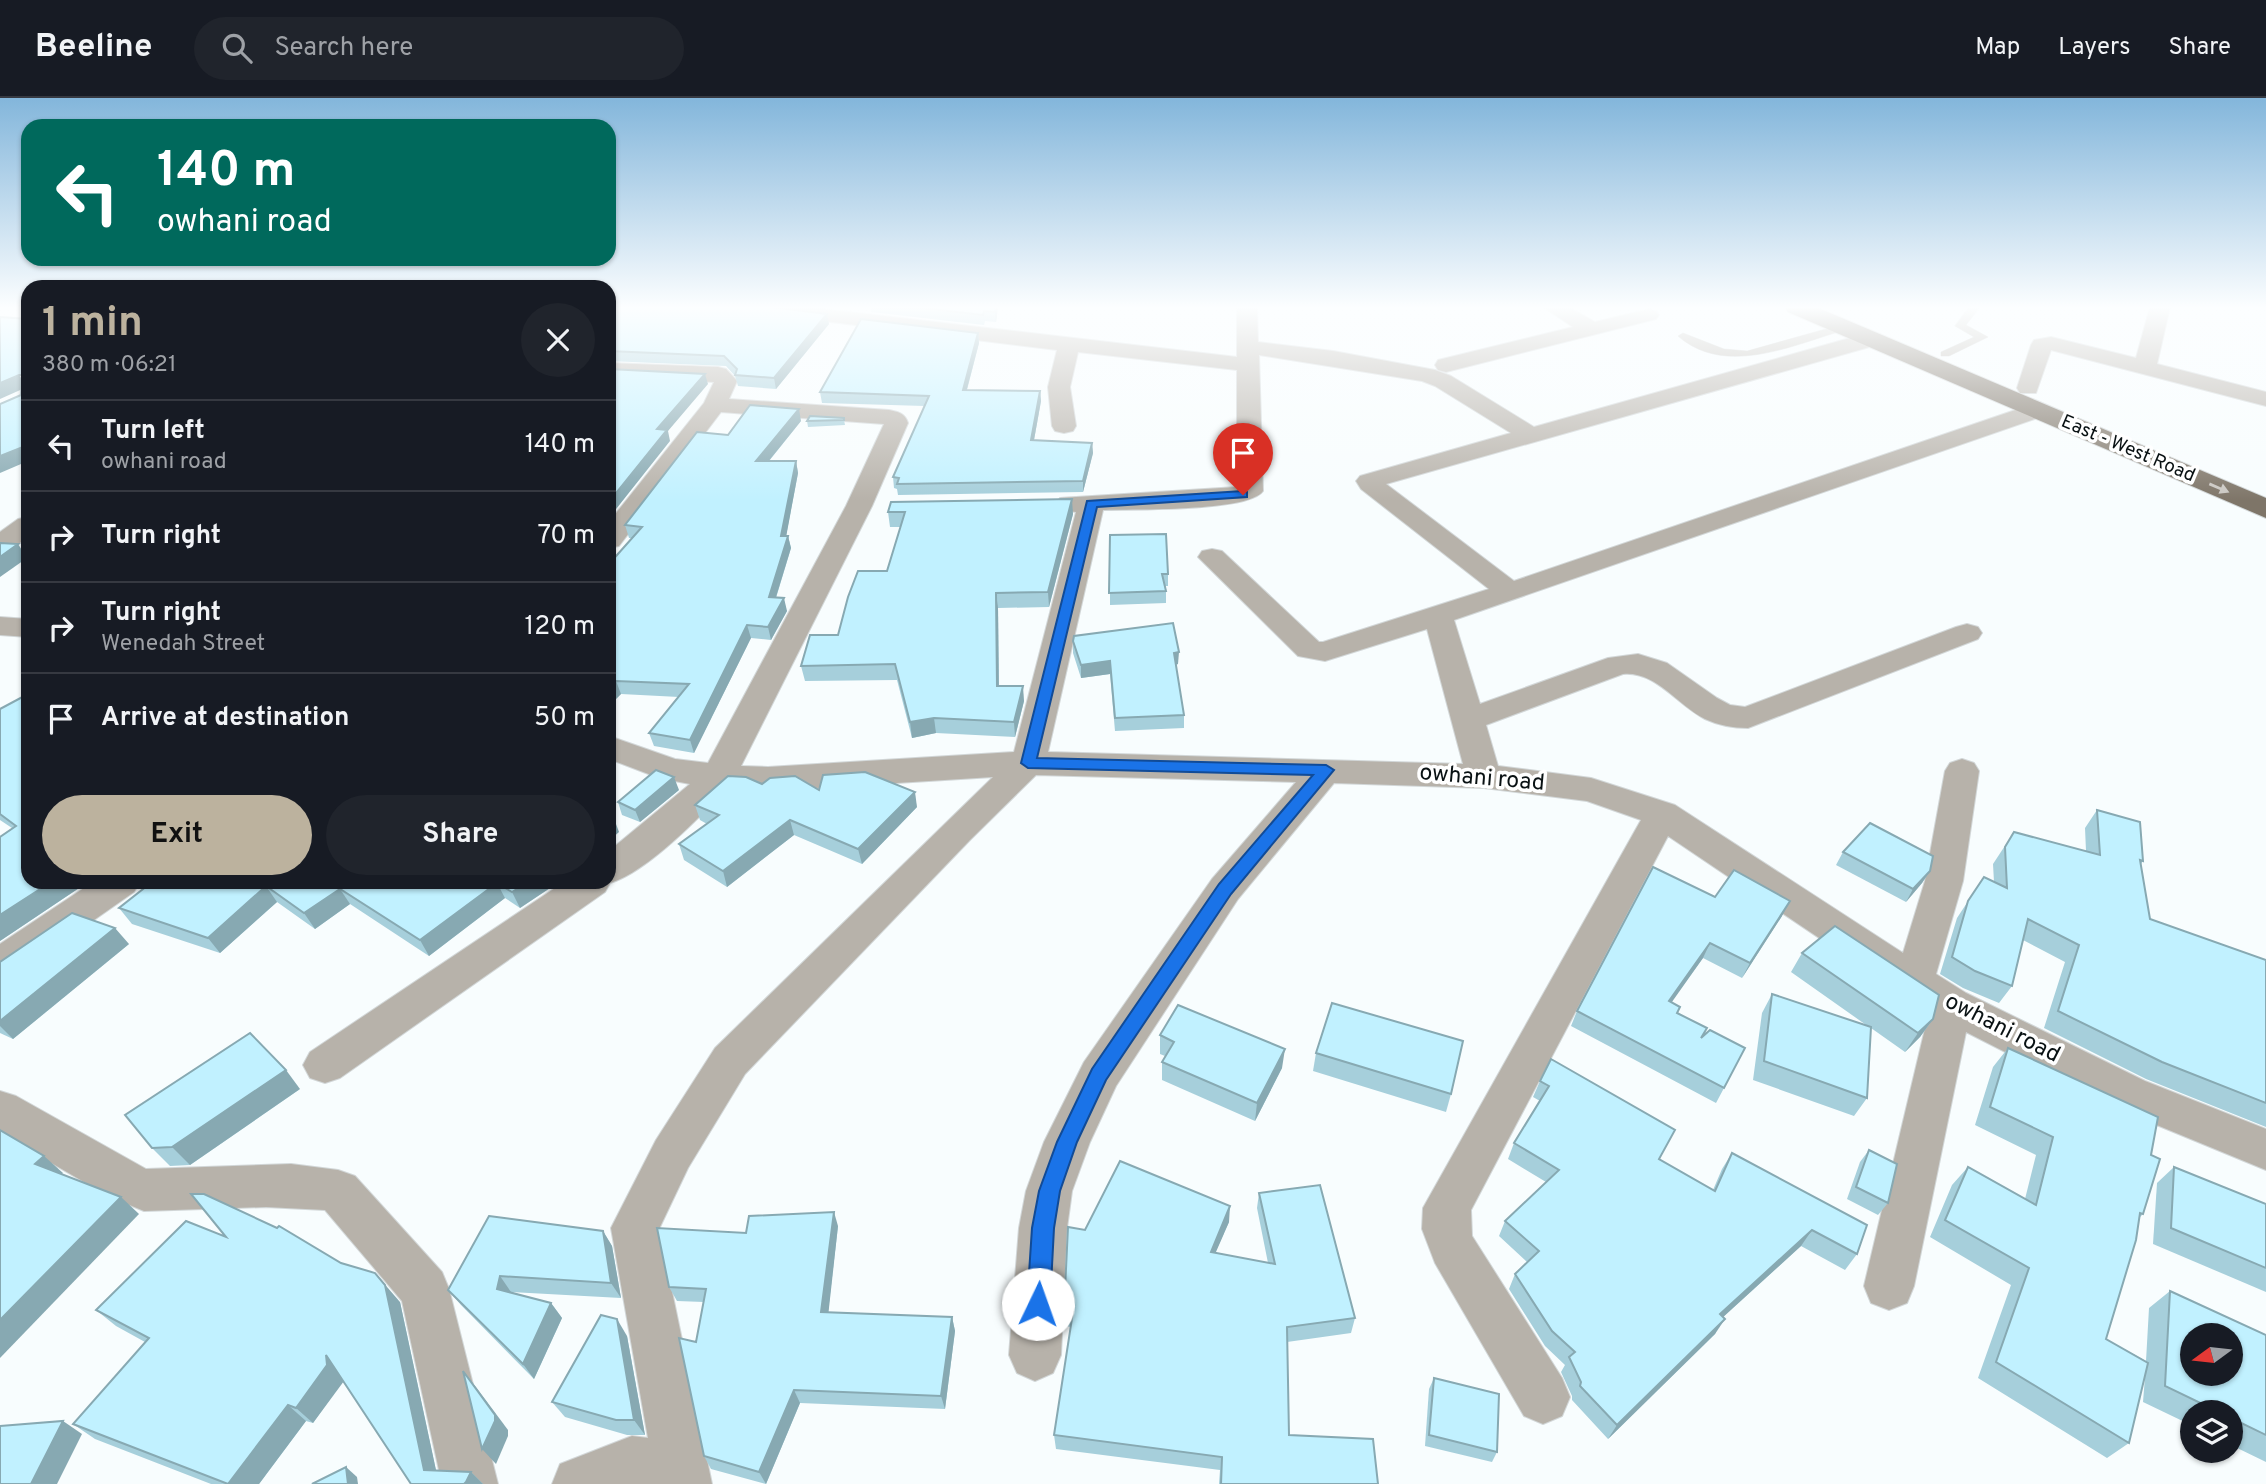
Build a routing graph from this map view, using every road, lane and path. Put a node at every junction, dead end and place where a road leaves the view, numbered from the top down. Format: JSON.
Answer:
{"nodes":[{"id":1,"x":655,"y":372,"type":"edge"},
{"id":2,"x":1063,"y":372,"type":"edge"},
{"id":3,"x":1248,"y":372,"type":"edge"},
{"id":4,"x":1409,"y":372,"type":"edge"},
{"id":5,"x":1754,"y":372,"type":"edge"},
{"id":6,"x":1960,"y":372,"type":"edge"},
{"id":7,"x":1980,"y":372,"type":"edge"},
{"id":8,"x":2038,"y":372,"type":"edge"},
{"id":9,"x":2166,"y":372,"type":"edge"},
{"id":10,"x":2266,"y":398,"type":"edge"},
{"id":11,"x":2033,"y":399,"type":"junction"},
{"id":12,"x":715,"y":405,"type":"junction"},
{"id":13,"x":1064,"y":426,"type":"dead end"},
{"id":14,"x":1529,"y":434,"type":"junction"},
{"id":15,"x":2266,"y":488,"type":"edge"},
{"id":16,"x":1091,"y":503,"type":"junction"},
{"id":17,"x":1050,"y":504,"type":"edge"},
{"id":18,"x":2266,"y":509,"type":"edge"},
{"id":19,"x":21,"y":530,"type":"edge"},
{"id":20,"x":616,"y":531,"type":"edge"},
{"id":21,"x":0,"y":544,"type":"edge"},
{"id":22,"x":1212,"y":557,"type":"dead end"},
{"id":23,"x":1510,"y":592,"type":"junction"},
{"id":24,"x":1438,"y":616,"type":"junction"},
{"id":25,"x":0,"y":626,"type":"edge"},
{"id":26,"x":21,"y":628,"type":"edge"},
{"id":27,"x":1967,"y":633,"type":"dead end"},
{"id":28,"x":1468,"y":720,"type":"junction"},
{"id":29,"x":616,"y":750,"type":"edge"},
{"id":30,"x":1028,"y":763,"type":"junction"},
{"id":31,"x":1326,"y":770,"type":"junction"},
{"id":32,"x":1962,"y":771,"type":"dead end"},
{"id":33,"x":718,"y":776,"type":"junction"},
{"id":34,"x":1484,"y":776,"type":"junction"},
{"id":35,"x":1662,"y":814,"type":"junction"},
{"id":36,"x":616,"y":865,"type":"edge"},
{"id":37,"x":111,"y":889,"type":"edge"},
{"id":38,"x":582,"y":889,"type":"edge"},
{"id":39,"x":0,"y":965,"type":"edge"},
{"id":40,"x":1914,"y":981,"type":"junction"},
{"id":41,"x":1951,"y":1005,"type":"junction"},
{"id":42,"x":326,"y":1065,"type":"dead end"},
{"id":43,"x":0,"y":1110,"type":"edge"},
{"id":44,"x":2266,"y":1150,"type":"edge"},
{"id":45,"x":1889,"y":1286,"type":"dead end"},
{"id":46,"x":1035,"y":1355,"type":"dead end"},
{"id":47,"x":1543,"y":1397,"type":"dead end"},
{"id":48,"x":590,"y":1482,"type":"edge"},
{"id":49,"x":470,"y":1484,"type":"edge"},
{"id":50,"x":665,"y":1484,"type":"edge"},
{"id":51,"x":684,"y":1484,"type":"edge"}],
"edges":[{"from":1,"to":12,"type":"street"},
{"from":2,"to":13,"type":"street"},
{"from":3,"to":16,"type":"street"},
{"from":4,"to":14,"type":"street"},
{"from":5,"to":14,"type":"street"},
{"from":6,"to":11,"type":"main road","name":"East - West Road"},
{"from":7,"to":11,"type":"main road","name":"East - West Road"},
{"from":8,"to":11,"type":"street"},
{"from":9,"to":10,"type":"street"},
{"from":11,"to":15,"type":"main road","name":"East - West Road"},
{"from":11,"to":18,"type":"main road","name":"East - West Road","one_way":true},
{"from":11,"to":23,"type":"street"},
{"from":12,"to":20,"type":"street"},
{"from":12,"to":33,"type":"street"},
{"from":14,"to":23,"type":"street"},
{"from":16,"to":17,"type":"street"},
{"from":16,"to":30,"type":"street"},
{"from":19,"to":21,"type":"street"},
{"from":22,"to":24,"type":"street"},
{"from":23,"to":24,"type":"street"},
{"from":24,"to":28,"type":"street"},
{"from":25,"to":26,"type":"street"},
{"from":27,"to":28,"type":"street"},
{"from":28,"to":34,"type":"street"},
{"from":29,"to":33,"type":"street","name":"owhani road"},
{"from":30,"to":31,"type":"street","name":"owhani road"},
{"from":30,"to":33,"type":"street","name":"owhani road"},
{"from":30,"to":51,"type":"street"},
{"from":31,"to":34,"type":"street","name":"owhani road"},
{"from":31,"to":46,"type":"street"},
{"from":32,"to":40,"type":"street"},
{"from":33,"to":36,"type":"street"},
{"from":34,"to":35,"type":"street","name":"owhani road"},
{"from":35,"to":40,"type":"street","name":"owhani road"},
{"from":35,"to":47,"type":"street"},
{"from":37,"to":39,"type":"street"},
{"from":38,"to":42,"type":"street"},
{"from":40,"to":41,"type":"street","name":"owhani road"},
{"from":41,"to":44,"type":"street","name":"owhani road"},
{"from":41,"to":45,"type":"street"},
{"from":43,"to":49,"type":"street"},
{"from":48,"to":50,"type":"street"}]}
